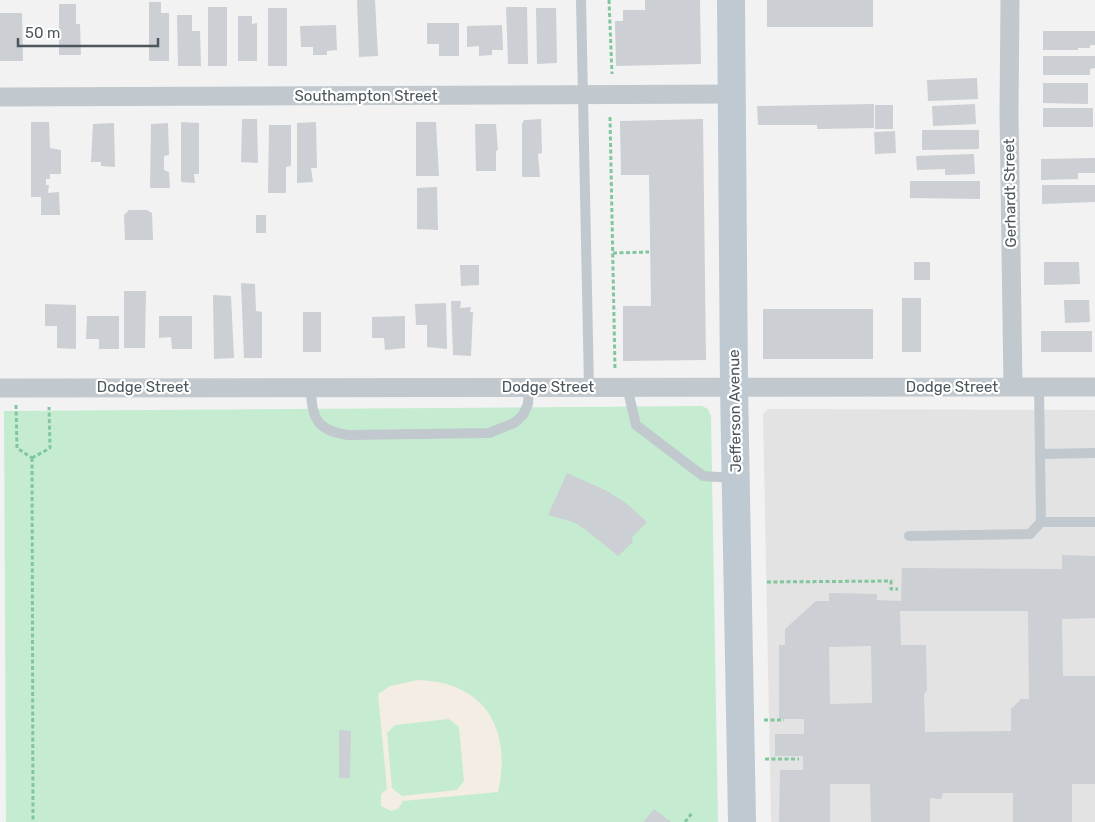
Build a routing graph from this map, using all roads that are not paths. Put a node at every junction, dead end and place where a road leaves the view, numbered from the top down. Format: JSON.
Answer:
{"nodes":[{"id":1,"x":582,"y":0,"type":"edge"},
{"id":2,"x":731,"y":0,"type":"edge"},
{"id":3,"x":1010,"y":0,"type":"edge"},
{"id":4,"x":732,"y":94,"type":"junction"},
{"id":5,"x":583,"y":96,"type":"junction"},
{"id":6,"x":0,"y":97,"type":"edge"},
{"id":7,"x":311,"y":387,"type":"junction"},
{"id":8,"x":529,"y":387,"type":"junction"},
{"id":9,"x":589,"y":387,"type":"junction"},
{"id":10,"x":628,"y":387,"type":"junction"},
{"id":11,"x":734,"y":387,"type":"junction"},
{"id":12,"x":1013,"y":387,"type":"junction"},
{"id":13,"x":1039,"y":387,"type":"junction"},
{"id":14,"x":1095,"y":387,"type":"edge"},
{"id":15,"x":0,"y":388,"type":"edge"},
{"id":16,"x":1095,"y":453,"type":"edge"},
{"id":17,"x":1040,"y":454,"type":"junction"},
{"id":18,"x":736,"y":478,"type":"junction"},
{"id":19,"x":1041,"y":522,"type":"junction"},
{"id":20,"x":1095,"y":522,"type":"edge"},
{"id":21,"x":908,"y":536,"type":"dead end"},
{"id":22,"x":742,"y":822,"type":"edge"}],
"edges":[{"from":1,"to":5,"type":"lane"},
{"from":2,"to":4,"type":"street","name":"Jefferson Avenue"},
{"from":3,"to":12,"type":"street","name":"Gerhardt Street"},
{"from":4,"to":5,"type":"street","name":"Southampton Street"},
{"from":4,"to":11,"type":"street","name":"Jefferson Avenue"},
{"from":5,"to":6,"type":"street","name":"Southampton Street"},
{"from":5,"to":9,"type":"lane"},
{"from":7,"to":8,"type":"street","name":"Dodge Street"},
{"from":7,"to":8,"type":"lane"},
{"from":7,"to":15,"type":"street","name":"Dodge Street"},
{"from":8,"to":9,"type":"street","name":"Dodge Street"},
{"from":9,"to":10,"type":"street","name":"Dodge Street"},
{"from":10,"to":11,"type":"street","name":"Dodge Street"},
{"from":10,"to":18,"type":"lane"},
{"from":11,"to":12,"type":"street","name":"Dodge Street"},
{"from":11,"to":18,"type":"street","name":"Jefferson Avenue"},
{"from":12,"to":13,"type":"street","name":"Dodge Street"},
{"from":13,"to":14,"type":"street","name":"Dodge Street"},
{"from":13,"to":17,"type":"lane"},
{"from":16,"to":17,"type":"lane"},
{"from":17,"to":19,"type":"lane"},
{"from":18,"to":22,"type":"street","name":"Jefferson Avenue"},
{"from":19,"to":20,"type":"lane"},
{"from":19,"to":21,"type":"lane"}]}
